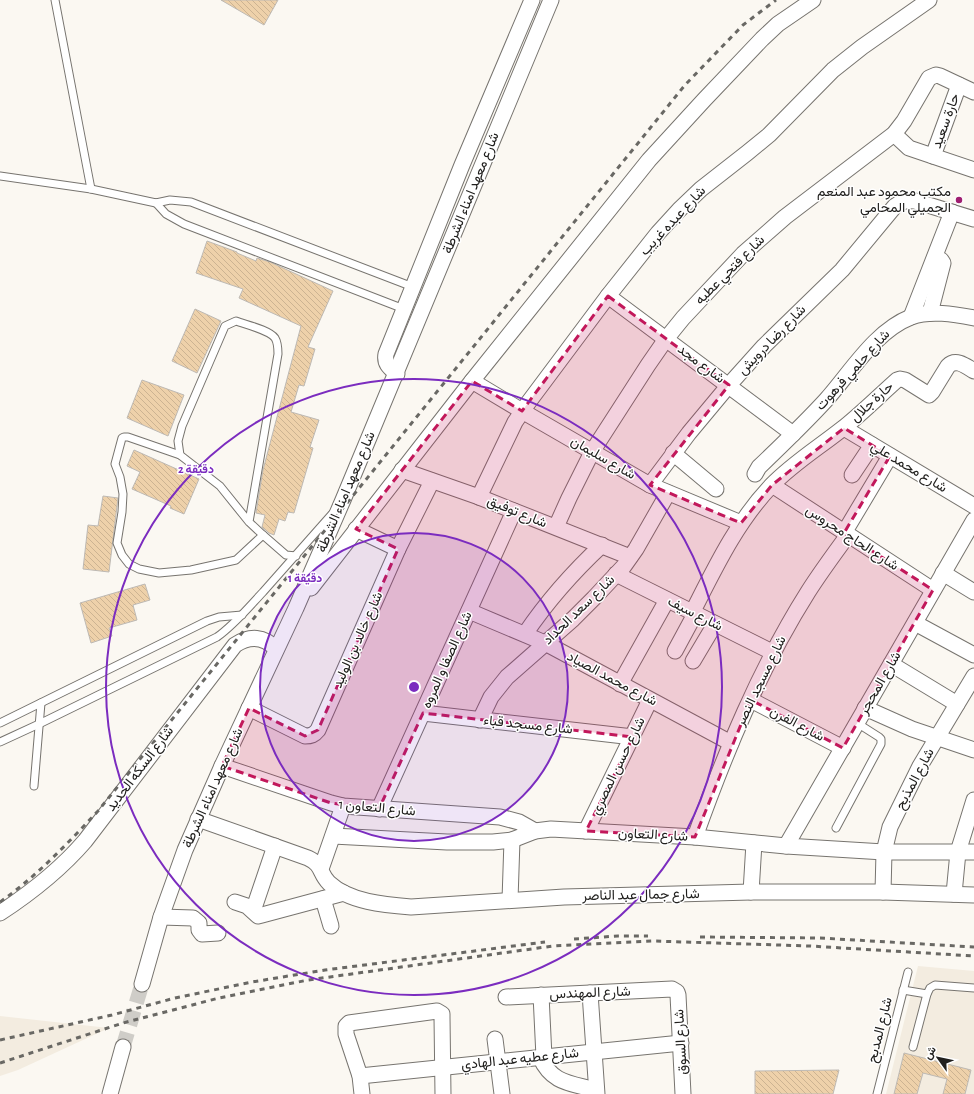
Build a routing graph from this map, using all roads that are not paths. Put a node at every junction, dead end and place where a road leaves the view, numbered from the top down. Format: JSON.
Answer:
{"nodes":[{"id":1,"x":55,"y":0,"type":"edge"},
{"id":2,"x":532,"y":0,"type":"edge"},
{"id":3,"x":551,"y":0,"type":"edge"},
{"id":4,"x":813,"y":0,"type":"edge"},
{"id":5,"x":929,"y":0,"type":"edge"},
{"id":6,"x":512,"y":49,"type":"junction"},
{"id":7,"x":527,"y":57,"type":"junction"},
{"id":8,"x":959,"y":85,"type":"junction"},
{"id":9,"x":974,"y":92,"type":"edge"},
{"id":10,"x":894,"y":134,"type":"junction"},
{"id":11,"x":933,"y":156,"type":"junction"},
{"id":12,"x":974,"y":170,"type":"edge"},
{"id":13,"x":0,"y":176,"type":"edge"},
{"id":14,"x":91,"y":189,"type":"junction"},
{"id":15,"x":156,"y":203,"type":"junction"},
{"id":16,"x":952,"y":212,"type":"junction"},
{"id":17,"x":974,"y":219,"type":"edge"},
{"id":18,"x":935,"y":257,"type":"junction"},
{"id":19,"x":413,"y":288,"type":"junction"},
{"id":20,"x":608,"y":296,"type":"junction"},
{"id":21,"x":404,"y":309,"type":"junction"},
{"id":22,"x":930,"y":313,"type":"junction"},
{"id":23,"x":911,"y":317,"type":"junction"},
{"id":24,"x":974,"y":318,"type":"edge"},
{"id":25,"x":666,"y":339,"type":"junction"},
{"id":26,"x":974,"y":371,"type":"edge"},
{"id":27,"x":397,"y":374,"type":"junction"},
{"id":28,"x":472,"y":381,"type":"junction"},
{"id":29,"x":729,"y":386,"type":"junction"},
{"id":30,"x":522,"y":411,"type":"junction"},
{"id":31,"x":844,"y":428,"type":"junction"},
{"id":32,"x":793,"y":434,"type":"junction"},
{"id":33,"x":872,"y":444,"type":"junction"},
{"id":34,"x":592,"y":452,"type":"junction"},
{"id":35,"x":674,"y":453,"type":"junction"},
{"id":36,"x":180,"y":455,"type":"junction"},
{"id":37,"x":890,"y":456,"type":"junction"},
{"id":38,"x":402,"y":470,"type":"junction"},
{"id":39,"x":755,"y":474,"type":"dead end"},
{"id":40,"x":852,"y":475,"type":"dead end"},
{"id":41,"x":432,"y":481,"type":"junction"},
{"id":42,"x":650,"y":485,"type":"junction"},
{"id":43,"x":772,"y":485,"type":"junction"},
{"id":44,"x":716,"y":489,"type":"dead end"},
{"id":45,"x":668,"y":493,"type":"junction"},
{"id":46,"x":479,"y":497,"type":"junction"},
{"id":47,"x":343,"y":500,"type":"junction"},
{"id":48,"x":974,"y":506,"type":"edge"},
{"id":49,"x":514,"y":511,"type":"junction"},
{"id":50,"x":249,"y":522,"type":"junction"},
{"id":51,"x":973,"y":522,"type":"edge"},
{"id":52,"x":741,"y":523,"type":"junction"},
{"id":53,"x":556,"y":527,"type":"junction"},
{"id":54,"x":356,"y":529,"type":"junction"},
{"id":55,"x":846,"y":534,"type":"junction"},
{"id":56,"x":263,"y":536,"type":"junction"},
{"id":57,"x":602,"y":546,"type":"junction"},
{"id":58,"x":398,"y":549,"type":"junction"},
{"id":59,"x":296,"y":556,"type":"junction"},
{"id":60,"x":630,"y":557,"type":"junction"},
{"id":61,"x":943,"y":573,"type":"junction"},
{"id":62,"x":616,"y":574,"type":"junction"},
{"id":63,"x":933,"y":590,"type":"junction"},
{"id":64,"x":974,"y":592,"type":"edge"},
{"id":65,"x":667,"y":600,"type":"junction"},
{"id":66,"x":296,"y":608,"type":"junction"},
{"id":67,"x":469,"y":611,"type":"junction"},
{"id":68,"x":694,"y":613,"type":"junction"},
{"id":69,"x":242,"y":615,"type":"junction"},
{"id":70,"x":915,"y":623,"type":"junction"},
{"id":71,"x":715,"y":624,"type":"junction"},
{"id":72,"x":525,"y":634,"type":"junction"},
{"id":73,"x":545,"y":643,"type":"junction"},
{"id":74,"x":276,"y":649,"type":"junction"},
{"id":75,"x":675,"y":651,"type":"dead end"},
{"id":76,"x":774,"y":653,"type":"junction"},
{"id":77,"x":974,"y":655,"type":"edge"},
{"id":78,"x":694,"y":661,"type":"dead end"},
{"id":79,"x":891,"y":664,"type":"junction"},
{"id":80,"x":974,"y":676,"type":"edge"},
{"id":81,"x":620,"y":684,"type":"junction"},
{"id":82,"x":650,"y":700,"type":"junction"},
{"id":83,"x":751,"y":700,"type":"junction"},
{"id":84,"x":41,"y":703,"type":"junction"},
{"id":85,"x":958,"y":704,"type":"junction"},
{"id":86,"x":249,"y":708,"type":"junction"},
{"id":87,"x":865,"y":708,"type":"junction"},
{"id":88,"x":423,"y":714,"type":"junction"},
{"id":89,"x":480,"y":720,"type":"junction"},
{"id":90,"x":0,"y":723,"type":"edge"},
{"id":91,"x":857,"y":723,"type":"junction"},
{"id":92,"x":39,"y":724,"type":"junction"},
{"id":93,"x":633,"y":737,"type":"junction"},
{"id":94,"x":937,"y":738,"type":"junction"},
{"id":95,"x":0,"y":742,"type":"edge"},
{"id":96,"x":731,"y":743,"type":"junction"},
{"id":97,"x":843,"y":748,"type":"junction"},
{"id":98,"x":974,"y":750,"type":"edge"},
{"id":99,"x":222,"y":766,"type":"junction"},
{"id":100,"x":34,"y":786,"type":"dead end"},
{"id":101,"x":974,"y":800,"type":"edge"},
{"id":102,"x":343,"y":806,"type":"junction"},
{"id":103,"x":380,"y":809,"type":"junction"},
{"id":104,"x":198,"y":819,"type":"junction"},
{"id":105,"x":836,"y":828,"type":"dead end"},
{"id":106,"x":535,"y":831,"type":"junction"},
{"id":107,"x":586,"y":831,"type":"junction"},
{"id":108,"x":333,"y":836,"type":"junction"},
{"id":109,"x":694,"y":837,"type":"junction"},
{"id":110,"x":512,"y":840,"type":"junction"},
{"id":111,"x":754,"y":843,"type":"junction"},
{"id":112,"x":275,"y":846,"type":"junction"},
{"id":113,"x":786,"y":846,"type":"junction"},
{"id":114,"x":884,"y":852,"type":"junction"},
{"id":115,"x":958,"y":852,"type":"junction"},
{"id":116,"x":974,"y":852,"type":"edge"},
{"id":117,"x":321,"y":869,"type":"junction"},
{"id":118,"x":751,"y":892,"type":"junction"},
{"id":119,"x":883,"y":892,"type":"junction"},
{"id":120,"x":344,"y":893,"type":"junction"},
{"id":121,"x":954,"y":894,"type":"junction"},
{"id":122,"x":974,"y":895,"type":"edge"},
{"id":123,"x":323,"y":899,"type":"junction"},
{"id":124,"x":510,"y":900,"type":"junction"},
{"id":125,"x":235,"y":902,"type":"dead end"},
{"id":126,"x":253,"y":911,"type":"junction"},
{"id":127,"x":0,"y":913,"type":"edge"},
{"id":128,"x":161,"y":917,"type":"junction"},
{"id":129,"x":331,"y":926,"type":"dead end"},
{"id":130,"x":218,"y":933,"type":"dead end"},
{"id":131,"x":908,"y":972,"type":"dead end"},
{"id":132,"x":142,"y":984,"type":"tunnel mouth"},
{"id":133,"x":974,"y":988,"type":"edge"},
{"id":134,"x":675,"y":990,"type":"joint"},
{"id":135,"x":903,"y":990,"type":"junction"},
{"id":136,"x":590,"y":993,"type":"junction"},
{"id":137,"x":927,"y":994,"type":"junction"},
{"id":138,"x":541,"y":995,"type":"junction"},
{"id":139,"x":506,"y":997,"type":"dead end"},
{"id":140,"x":495,"y":1039,"type":"dead end"},
{"id":141,"x":681,"y":1043,"type":"junction"},
{"id":142,"x":123,"y":1047,"type":"tunnel mouth"},
{"id":143,"x":913,"y":1047,"type":"dead end"},
{"id":144,"x":594,"y":1052,"type":"junction"},
{"id":145,"x":542,"y":1057,"type":"junction"},
{"id":146,"x":498,"y":1062,"type":"junction"},
{"id":147,"x":443,"y":1067,"type":"junction"},
{"id":148,"x":360,"y":1076,"type":"junction"},
{"id":149,"x":596,"y":1092,"type":"edge"},
{"id":150,"x":110,"y":1094,"type":"edge"},
{"id":151,"x":362,"y":1094,"type":"edge"},
{"id":152,"x":443,"y":1094,"type":"edge"},
{"id":153,"x":502,"y":1094,"type":"edge"},
{"id":154,"x":683,"y":1094,"type":"edge"},
{"id":155,"x":877,"y":1094,"type":"edge"}],
"edges":[{"from":1,"to":14,"type":"lane"},
{"from":2,"to":6,"type":"street"},
{"from":3,"to":7,"type":"street","name":"شارع معهد امناء الشرطة"},
{"from":4,"to":28,"type":"street"},
{"from":5,"to":20,"type":"street","name":"شارع عبده غريب"},
{"from":6,"to":7,"type":"street"},
{"from":6,"to":19,"type":"street"},
{"from":7,"to":27,"type":"street","name":"شارع معهد امناء الشرطة"},
{"from":8,"to":9,"type":"street","name":"شارع فتحي عطيه"},
{"from":8,"to":10,"type":"street","name":"شارع فتحي عطيه"},
{"from":8,"to":11,"type":"street","name":"حارة سعيد"},
{"from":10,"to":11,"type":"street"},
{"from":10,"to":25,"type":"street","name":"شارع فتحي عطيه"},
{"from":11,"to":12,"type":"street"},
{"from":13,"to":14,"type":"lane"},
{"from":14,"to":15,"type":"lane"},
{"from":15,"to":19,"type":"lane"},
{"from":15,"to":21,"type":"lane"},
{"from":16,"to":17,"type":"street"},
{"from":16,"to":18,"type":"street"},
{"from":16,"to":29,"type":"street","name":"شارع رضا درويش"},
{"from":18,"to":22,"type":"street"},
{"from":18,"to":23,"type":"street"},
{"from":19,"to":21,"type":"street"},
{"from":20,"to":25,"type":"street","name":"شارع مجد"},
{"from":20,"to":30,"type":"street","name":"شارع عبده غريب"},
{"from":21,"to":27,"type":"street"},
{"from":22,"to":23,"type":"street","name":"شارع حلمي فرهوت"},
{"from":22,"to":24,"type":"street","name":"شارع حلمي فرهوت"},
{"from":23,"to":32,"type":"street","name":"شارع حلمي فرهوت"},
{"from":25,"to":29,"type":"street","name":"شارع مجد"},
{"from":25,"to":34,"type":"street","name":"شارع فتحي عطيه"},
{"from":26,"to":31,"type":"street","name":"حارة جلال"},
{"from":27,"to":47,"type":"street","name":"شارع معهد امناء الشرطة"},
{"from":28,"to":30,"type":"street","name":"شارع سليمان"},
{"from":28,"to":38,"type":"street"},
{"from":29,"to":32,"type":"street","name":"شارع مجد"},
{"from":29,"to":35,"type":"street","name":"شارع رضا درويش"},
{"from":30,"to":34,"type":"street","name":"شارع سليمان"},
{"from":30,"to":46,"type":"street","name":"شارع عبده غريب"},
{"from":31,"to":33,"type":"street","name":"شارع محمد علي"},
{"from":31,"to":43,"type":"street"},
{"from":32,"to":39,"type":"street","name":"شارع حلمي فرهوت"},
{"from":33,"to":37,"type":"street","name":"شارع محمد علي"},
{"from":33,"to":40,"type":"street"},
{"from":34,"to":42,"type":"street","name":"شارع سليمان"},
{"from":34,"to":53,"type":"street","name":"شارع فتحي عطيه"},
{"from":35,"to":42,"type":"street","name":"شارع رضا درويش"},
{"from":35,"to":44,"type":"street"},
{"from":36,"to":50,"type":"lane"},
{"from":36,"to":50,"type":"lane"},
{"from":36,"to":56,"type":"lane"},
{"from":37,"to":48,"type":"street","name":"شارع محمد علي"},
{"from":37,"to":55,"type":"street","name":"شارع مسجد النصر"},
{"from":38,"to":41,"type":"street","name":"شارع توفيق"},
{"from":38,"to":54,"type":"street"},
{"from":41,"to":46,"type":"street","name":"شارع توفيق"},
{"from":41,"to":58,"type":"street","name":"شارع خالد بن الوليد"},
{"from":42,"to":45,"type":"street","name":"شارع سليمان"},
{"from":43,"to":52,"type":"street"},
{"from":43,"to":55,"type":"street","name":"شارع الحاج محروس"},
{"from":45,"to":52,"type":"street","name":"شارع سليمان"},
{"from":45,"to":60,"type":"street","name":"شارع سعد الحداد"},
{"from":46,"to":49,"type":"street","name":"شارع توفيق"},
{"from":47,"to":59,"type":"lane"},
{"from":47,"to":66,"type":"street","name":"شارع معهد امناء الشرطة"},
{"from":49,"to":53,"type":"street","name":"شارع توفيق"},
{"from":49,"to":67,"type":"street","name":"شارع الصفا و المروه"},
{"from":50,"to":56,"type":"lane"},
{"from":51,"to":61,"type":"street","name":"شارع المحجر"},
{"from":52,"to":68,"type":"street"},
{"from":53,"to":57,"type":"street","name":"شارع توفيق"},
{"from":54,"to":58,"type":"street"},
{"from":54,"to":66,"type":"street"},
{"from":55,"to":63,"type":"street","name":"شارع الحاج محروس"},
{"from":55,"to":76,"type":"street","name":"شارع مسجد النصر"},
{"from":56,"to":59,"type":"lane"},
{"from":57,"to":60,"type":"street","name":"شارع توفيق"},
{"from":57,"to":72,"type":"street"},
{"from":58,"to":86,"type":"street","name":"شارع خالد بن الوليد"},
{"from":59,"to":69,"type":"lane"},
{"from":60,"to":62,"type":"street","name":"شارع سعد الحداد"},
{"from":61,"to":63,"type":"street","name":"شارع المحجر"},
{"from":61,"to":64,"type":"street"},
{"from":62,"to":65,"type":"street","name":"شارع سيف"},
{"from":62,"to":73,"type":"street","name":"شارع سعد الحداد"},
{"from":63,"to":70,"type":"street","name":"شارع المحجر"},
{"from":65,"to":68,"type":"street","name":"شارع سيف"},
{"from":65,"to":81,"type":"street"},
{"from":66,"to":74,"type":"street","name":"شارع معهد امناء الشرطة"},
{"from":67,"to":72,"type":"street","name":"شارع محمد الصياد"},
{"from":67,"to":88,"type":"street","name":"شارع الصفا و المروه"},
{"from":68,"to":71,"type":"street","name":"شارع سيف"},
{"from":68,"to":75,"type":"street"},
{"from":69,"to":84,"type":"lane"},
{"from":69,"to":92,"type":"lane"},
{"from":70,"to":77,"type":"street"},
{"from":70,"to":79,"type":"street","name":"شارع المحجر"},
{"from":71,"to":76,"type":"street","name":"شارع سيف"},
{"from":71,"to":78,"type":"street"},
{"from":72,"to":73,"type":"street","name":"شارع محمد الصياد"},
{"from":73,"to":81,"type":"street","name":"شارع محمد الصياد"},
{"from":73,"to":89,"type":"street","name":"شارع سعد الحداد"},
{"from":74,"to":86,"type":"street","name":"شارع معهد امناء الشرطة"},
{"from":74,"to":127,"type":"street","name":"شارع السكه الحديد"},
{"from":76,"to":83,"type":"street","name":"شارع مسجد النصر"},
{"from":79,"to":85,"type":"street"},
{"from":79,"to":87,"type":"street","name":"شارع المحجر"},
{"from":80,"to":85,"type":"street","name":"شارع المذبح"},
{"from":81,"to":82,"type":"street","name":"شارع محمد الصياد"},
{"from":82,"to":93,"type":"street","name":"شارع حسن المصري"},
{"from":82,"to":96,"type":"street","name":"شارع محمد الصياد"},
{"from":83,"to":96,"type":"street","name":"شارع مسجد النصر"},
{"from":83,"to":97,"type":"street","name":"شارع الفرن"},
{"from":84,"to":90,"type":"lane"},
{"from":84,"to":92,"type":"lane"},
{"from":85,"to":94,"type":"street","name":"شارع المذبح"},
{"from":86,"to":99,"type":"street","name":"شارع معهد امناء الشرطة"},
{"from":87,"to":91,"type":"street","name":"شارع المحجر"},
{"from":87,"to":94,"type":"street"},
{"from":88,"to":89,"type":"street","name":"شارع مسجد قباء"},
{"from":88,"to":103,"type":"street","name":"شارع الصفا و المروه"},
{"from":89,"to":93,"type":"street","name":"شارع مسجد قباء"},
{"from":91,"to":97,"type":"street","name":"شارع المحجر"},
{"from":91,"to":105,"type":"lane"},
{"from":92,"to":95,"type":"lane"},
{"from":92,"to":100,"type":"lane"},
{"from":93,"to":107,"type":"street","name":"شارع حسن المصري"},
{"from":94,"to":98,"type":"street"},
{"from":94,"to":114,"type":"street","name":"شارع المذبح"},
{"from":96,"to":109,"type":"street","name":"شارع مسجد النصر"},
{"from":97,"to":113,"type":"street","name":"شارع المحجر"},
{"from":99,"to":102,"type":"street","name":"شارع التعاون 1"},
{"from":99,"to":104,"type":"street","name":"شارع معهد امناء الشرطة"},
{"from":101,"to":115,"type":"street"},
{"from":102,"to":103,"type":"street","name":"شارع التعاون 1"},
{"from":102,"to":108,"type":"street"},
{"from":103,"to":106,"type":"street","name":"شارع التعاون 1"},
{"from":104,"to":112,"type":"street","name":"شارع جمال عبد الناصر"},
{"from":104,"to":128,"type":"street","name":"شارع معهد امناء الشرطة"},
{"from":106,"to":107,"type":"street","name":"شارع التعاون"},
{"from":106,"to":110,"type":"street","name":"شارع التعاون"},
{"from":107,"to":109,"type":"street","name":"شارع التعاون"},
{"from":108,"to":110,"type":"street","name":"شارع التعاون"},
{"from":108,"to":117,"type":"street"},
{"from":109,"to":111,"type":"street","name":"شارع التعاون"},
{"from":110,"to":124,"type":"street"},
{"from":111,"to":113,"type":"street","name":"شارع التعاون"},
{"from":111,"to":118,"type":"street"},
{"from":112,"to":117,"type":"street","name":"شارع جمال عبد الناصر"},
{"from":112,"to":126,"type":"street"},
{"from":113,"to":114,"type":"street","name":"شارع التعاون"},
{"from":114,"to":115,"type":"street","name":"شارع التعاون"},
{"from":114,"to":119,"type":"street","name":"شارع المذبح"},
{"from":115,"to":116,"type":"street","name":"شارع التعاون"},
{"from":115,"to":121,"type":"street"},
{"from":117,"to":120,"type":"street","name":"شارع جمال عبد الناصر"},
{"from":118,"to":119,"type":"street","name":"شارع جمال عبد الناصر"},
{"from":118,"to":124,"type":"street","name":"شارع جمال عبد الناصر"},
{"from":119,"to":121,"type":"street","name":"شارع جمال عبد الناصر"},
{"from":120,"to":123,"type":"street"},
{"from":120,"to":124,"type":"street","name":"شارع جمال عبد الناصر"},
{"from":121,"to":122,"type":"street","name":"شارع جمال عبد الناصر"},
{"from":123,"to":126,"type":"street"},
{"from":123,"to":129,"type":"street"},
{"from":125,"to":126,"type":"street"},
{"from":128,"to":130,"type":"street"},
{"from":128,"to":132,"type":"street","name":"شارع معهد امناء الشرطة"},
{"from":131,"to":135,"type":"lane","name":"شارع المدبح"},
{"from":133,"to":137,"type":"lane"},
{"from":134,"to":136,"type":"street","name":"شارع المهندس"},
{"from":134,"to":141,"type":"street","name":"شارع السوق"},
{"from":135,"to":137,"type":"lane"},
{"from":135,"to":155,"type":"lane","name":"شارع المدبح"},
{"from":136,"to":138,"type":"street","name":"شارع المهندس"},
{"from":136,"to":144,"type":"street"},
{"from":137,"to":143,"type":"lane"},
{"from":138,"to":139,"type":"street","name":"شارع المهندس"},
{"from":138,"to":145,"type":"street"},
{"from":140,"to":146,"type":"street"},
{"from":141,"to":144,"type":"street","name":"شارع عطيه عبد الهادي"},
{"from":141,"to":154,"type":"street","name":"شارع السوق"},
{"from":142,"to":150,"type":"street"},
{"from":144,"to":145,"type":"street","name":"شارع عطيه عبد الهادي"},
{"from":144,"to":149,"type":"street"},
{"from":145,"to":146,"type":"street","name":"شارع عطيه عبد الهادي"},
{"from":145,"to":149,"type":"street"},
{"from":146,"to":147,"type":"street","name":"شارع عطيه عبد الهادي"},
{"from":146,"to":153,"type":"street"},
{"from":147,"to":148,"type":"street","name":"شارع عطيه عبد الهادي"},
{"from":147,"to":148,"type":"street"},
{"from":147,"to":152,"type":"street"},
{"from":148,"to":151,"type":"street"}]}
